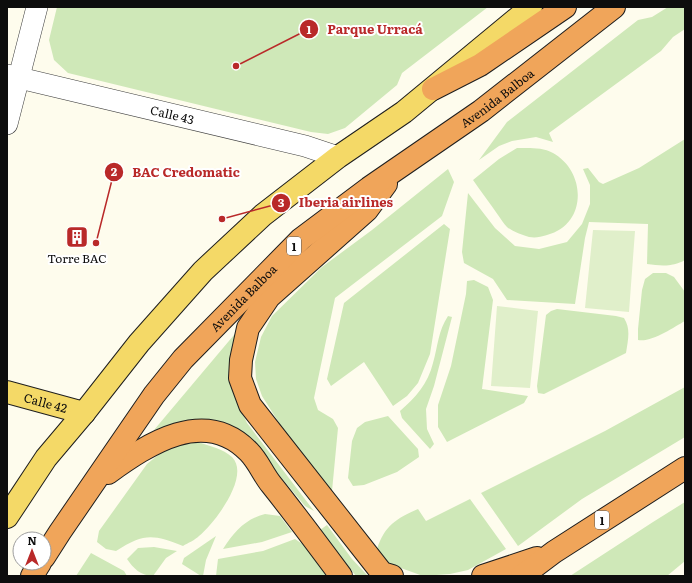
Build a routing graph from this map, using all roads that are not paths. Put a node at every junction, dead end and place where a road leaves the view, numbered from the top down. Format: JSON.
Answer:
{"nodes":[{"id":1,"x":37,"y":7,"type":"edge"},
{"id":2,"x":531,"y":7,"type":"edge"},
{"id":3,"x":565,"y":7,"type":"edge"},
{"id":4,"x":614,"y":7,"type":"edge"},
{"id":5,"x":13,"y":76,"type":"edge"},
{"id":6,"x":433,"y":88,"type":"junction"},
{"id":7,"x":7,"y":124,"type":"edge"},
{"id":8,"x":338,"y":157,"type":"junction"},
{"id":9,"x":399,"y":168,"type":"junction"},
{"id":10,"x":7,"y":392,"type":"edge"},
{"id":11,"x":84,"y":413,"type":"junction"},
{"id":12,"x":685,"y":468,"type":"edge"},
{"id":13,"x":95,"y":483,"type":"junction"},
{"id":14,"x":7,"y":517,"type":"edge"},
{"id":15,"x":52,"y":544,"type":"edge"},
{"id":16,"x":554,"y":552,"type":"junction"},
{"id":17,"x":341,"y":576,"type":"edge"},
{"id":18,"x":392,"y":576,"type":"edge"},
{"id":19,"x":483,"y":576,"type":"edge"},
{"id":20,"x":522,"y":576,"type":"edge"}],
"edges":[{"from":1,"to":5,"type":"street"},
{"from":2,"to":6,"type":"main road"},
{"from":3,"to":6,"type":"highway"},
{"from":4,"to":9,"type":"highway","name":"Avenida Balboa","number":"1"},
{"from":5,"to":7,"type":"street"},
{"from":5,"to":8,"type":"street","name":"Calle 43"},
{"from":6,"to":8,"type":"main road"},
{"from":8,"to":11,"type":"main road"},
{"from":9,"to":13,"type":"highway","name":"Avenida Balboa","number":"1"},
{"from":9,"to":18,"type":"highway"},
{"from":10,"to":11,"type":"main road","name":"Calle 42"},
{"from":11,"to":14,"type":"main road"},
{"from":12,"to":16,"type":"highway","number":"1"},
{"from":13,"to":15,"type":"highway","name":"Avenida Balboa","number":"1"},
{"from":13,"to":17,"type":"highway"},
{"from":16,"to":19,"type":"highway"},
{"from":16,"to":20,"type":"highway","number":"1"}]}
